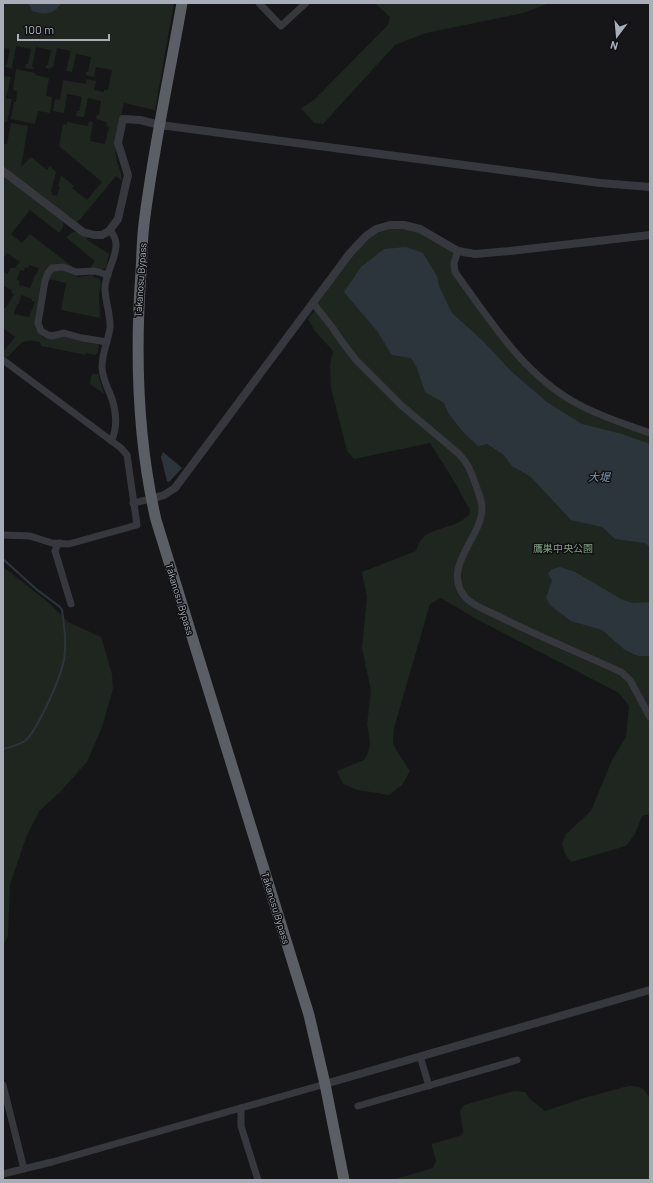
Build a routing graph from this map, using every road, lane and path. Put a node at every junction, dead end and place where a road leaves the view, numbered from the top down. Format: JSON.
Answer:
{"nodes":[{"id":1,"x":182,"y":3,"type":"edge"},
{"id":2,"x":260,"y":3,"type":"edge"},
{"id":3,"x":306,"y":3,"type":"edge"},
{"id":4,"x":160,"y":125,"type":"junction"},
{"id":5,"x":3,"y":171,"type":"edge"},
{"id":6,"x":650,"y":187,"type":"edge"},
{"id":7,"x":110,"y":230,"type":"junction"},
{"id":8,"x":650,"y":235,"type":"edge"},
{"id":9,"x":458,"y":251,"type":"junction"},
{"id":10,"x":108,"y":275,"type":"junction"},
{"id":11,"x":313,"y":303,"type":"junction"},
{"id":12,"x":107,"y":342,"type":"junction"},
{"id":13,"x":3,"y":360,"type":"edge"},
{"id":14,"x":650,"y":433,"type":"edge"},
{"id":15,"x":111,"y":440,"type":"junction"},
{"id":16,"x":151,"y":499,"type":"junction"},
{"id":17,"x":133,"y":503,"type":"junction"},
{"id":18,"x":3,"y":535,"type":"edge"},
{"id":19,"x":60,"y":544,"type":"junction"},
{"id":20,"x":71,"y":604,"type":"dead end"},
{"id":21,"x":650,"y":717,"type":"edge"},
{"id":22,"x":650,"y":990,"type":"edge"},
{"id":23,"x":420,"y":1056,"type":"junction"},
{"id":24,"x":517,"y":1060,"type":"dead end"},
{"id":25,"x":325,"y":1084,"type":"junction"},
{"id":26,"x":3,"y":1085,"type":"edge"},
{"id":27,"x":428,"y":1086,"type":"junction"},
{"id":28,"x":358,"y":1106,"type":"dead end"},
{"id":29,"x":241,"y":1108,"type":"junction"},
{"id":30,"x":24,"y":1169,"type":"junction"},
{"id":31,"x":3,"y":1174,"type":"edge"},
{"id":32,"x":258,"y":1180,"type":"edge"},
{"id":33,"x":344,"y":1180,"type":"edge"}],
"edges":[{"from":1,"to":4,"type":"highway","name":"Takanosu Bypass"},
{"from":2,"to":3,"type":"street"},
{"from":4,"to":6,"type":"street"},
{"from":4,"to":7,"type":"street"},
{"from":4,"to":16,"type":"highway","name":"Takanosu Bypass"},
{"from":5,"to":7,"type":"street"},
{"from":7,"to":10,"type":"street"},
{"from":8,"to":9,"type":"street"},
{"from":9,"to":11,"type":"street"},
{"from":9,"to":14,"type":"street"},
{"from":10,"to":12,"type":"street"},
{"from":10,"to":12,"type":"street"},
{"from":11,"to":16,"type":"street"},
{"from":11,"to":21,"type":"street"},
{"from":12,"to":15,"type":"street"},
{"from":13,"to":15,"type":"street"},
{"from":15,"to":17,"type":"street"},
{"from":16,"to":17,"type":"street"},
{"from":16,"to":25,"type":"highway","name":"Takanosu Bypass"},
{"from":17,"to":19,"type":"street"},
{"from":18,"to":19,"type":"street"},
{"from":19,"to":20,"type":"street"},
{"from":22,"to":23,"type":"street"},
{"from":23,"to":25,"type":"street"},
{"from":23,"to":27,"type":"street"},
{"from":24,"to":27,"type":"street"},
{"from":25,"to":29,"type":"street"},
{"from":25,"to":33,"type":"highway","name":"Takanosu Bypass"},
{"from":26,"to":30,"type":"street"},
{"from":27,"to":28,"type":"street"},
{"from":29,"to":30,"type":"street"},
{"from":29,"to":32,"type":"street"},
{"from":30,"to":31,"type":"street"}]}
